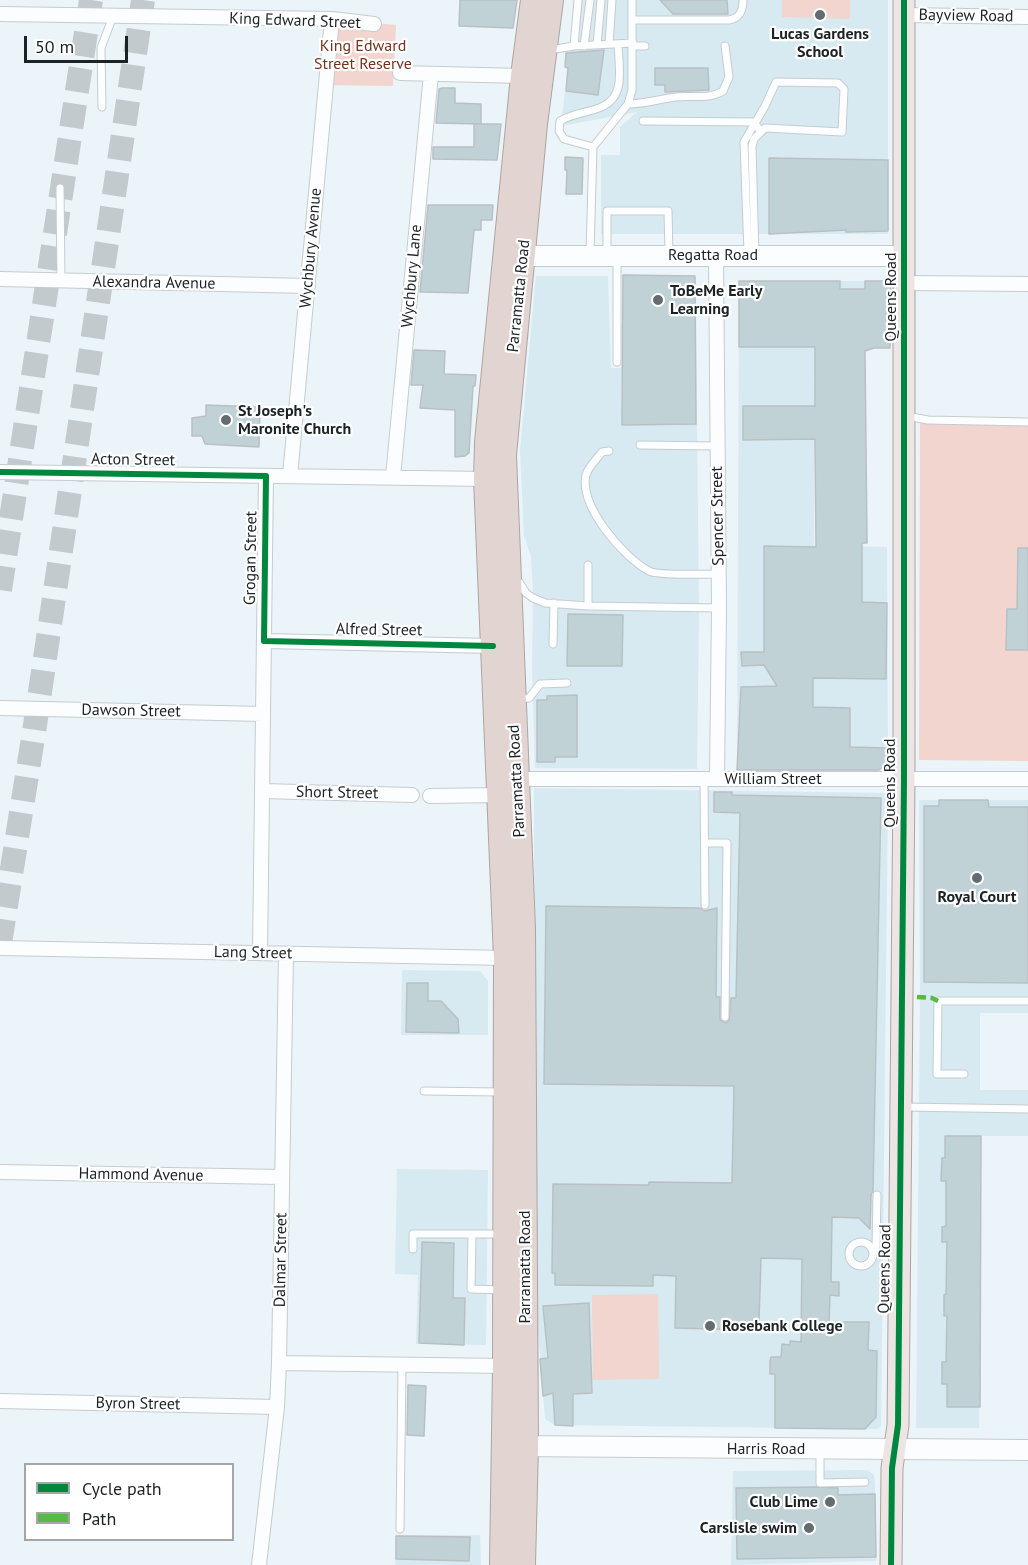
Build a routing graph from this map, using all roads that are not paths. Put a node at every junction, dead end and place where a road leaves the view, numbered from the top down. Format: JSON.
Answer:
{"nodes":[{"id":1,"x":533,"y":0,"type":"edge"},
{"id":2,"x":551,"y":0,"type":"edge"},
{"id":3,"x":578,"y":0,"type":"edge"},
{"id":4,"x":590,"y":0,"type":"edge"},
{"id":5,"x":601,"y":0,"type":"edge"},
{"id":6,"x":612,"y":0,"type":"edge"},
{"id":7,"x":632,"y":0,"type":"edge"},
{"id":8,"x":743,"y":1,"type":"edge"},
{"id":9,"x":904,"y":8,"type":"edge"},
{"id":10,"x":0,"y":14,"type":"edge"},
{"id":11,"x":113,"y":16,"type":"junction"},
{"id":12,"x":1028,"y":17,"type":"edge"},
{"id":13,"x":332,"y":19,"type":"junction"},
{"id":14,"x":632,"y":20,"type":"junction"},
{"id":15,"x":374,"y":24,"type":"dead end"},
{"id":16,"x":609,"y":44,"type":"junction"},
{"id":17,"x":618,"y":44,"type":"junction"},
{"id":18,"x":597,"y":45,"type":"junction"},
{"id":19,"x":633,"y":45,"type":"junction"},
{"id":20,"x":573,"y":46,"type":"junction"},
{"id":21,"x":584,"y":46,"type":"junction"},
{"id":22,"x":645,"y":46,"type":"dead end"},
{"id":23,"x":725,"y":46,"type":"dead end"},
{"id":24,"x":544,"y":50,"type":"junction"},
{"id":25,"x":400,"y":73,"type":"dead end"},
{"id":26,"x":431,"y":74,"type":"junction"},
{"id":27,"x":523,"y":76,"type":"junction"},
{"id":28,"x":628,"y":104,"type":"junction"},
{"id":29,"x":102,"y":107,"type":"dead end"},
{"id":30,"x":643,"y":121,"type":"dead end"},
{"id":31,"x":754,"y":122,"type":"junction"},
{"id":32,"x":761,"y":132,"type":"junction"},
{"id":33,"x":593,"y":147,"type":"junction"},
{"id":34,"x":60,"y":188,"type":"dead end"},
{"id":35,"x":669,"y":255,"type":"junction"},
{"id":36,"x":716,"y":255,"type":"junction"},
{"id":37,"x":752,"y":255,"type":"junction"},
{"id":38,"x":522,"y":256,"type":"junction"},
{"id":39,"x":605,"y":256,"type":"junction"},
{"id":40,"x":904,"y":256,"type":"junction"},
{"id":41,"x":0,"y":279,"type":"edge"},
{"id":42,"x":61,"y":281,"type":"junction"},
{"id":43,"x":904,"y":283,"type":"junction"},
{"id":44,"x":1028,"y":284,"type":"edge"},
{"id":45,"x":308,"y":286,"type":"junction"},
{"id":46,"x":617,"y":362,"type":"dead end"},
{"id":47,"x":904,"y":416,"type":"junction"},
{"id":48,"x":1028,"y":422,"type":"edge"},
{"id":49,"x":640,"y":445,"type":"dead end"},
{"id":50,"x":717,"y":446,"type":"junction"},
{"id":51,"x":609,"y":451,"type":"dead end"},
{"id":52,"x":0,"y":472,"type":"edge"},
{"id":53,"x":266,"y":476,"type":"junction"},
{"id":54,"x":290,"y":476,"type":"junction"},
{"id":55,"x":393,"y":477,"type":"junction"},
{"id":56,"x":486,"y":479,"type":"junction"},
{"id":57,"x":506,"y":537,"type":"junction"},
{"id":58,"x":588,"y":565,"type":"dead end"},
{"id":59,"x":517,"y":566,"type":"dead end"},
{"id":60,"x":518,"y":574,"type":"dead end"},
{"id":61,"x":719,"y":574,"type":"junction"},
{"id":62,"x":554,"y":603,"type":"junction"},
{"id":63,"x":588,"y":606,"type":"junction"},
{"id":64,"x":719,"y":608,"type":"junction"},
{"id":65,"x":264,"y":641,"type":"junction"},
{"id":66,"x":553,"y":644,"type":"dead end"},
{"id":67,"x":493,"y":646,"type":"junction"},
{"id":68,"x":567,"y":683,"type":"dead end"},
{"id":69,"x":514,"y":699,"type":"junction"},
{"id":70,"x":0,"y":708,"type":"edge"},
{"id":71,"x":263,"y":714,"type":"junction"},
{"id":72,"x":710,"y":778,"type":"junction"},
{"id":73,"x":904,"y":779,"type":"junction"},
{"id":74,"x":1028,"y":780,"type":"edge"},
{"id":75,"x":509,"y":787,"type":"junction"},
{"id":76,"x":262,"y":791,"type":"junction"},
{"id":77,"x":412,"y":795,"type":"dead end"},
{"id":78,"x":430,"y":796,"type":"dead end"},
{"id":79,"x":705,"y":843,"type":"junction"},
{"id":80,"x":705,"y":905,"type":"dead end"},
{"id":81,"x":0,"y":948,"type":"edge"},
{"id":82,"x":260,"y":953,"type":"junction"},
{"id":83,"x":286,"y":954,"type":"junction"},
{"id":84,"x":506,"y":958,"type":"junction"},
{"id":85,"x":1028,"y":1001,"type":"edge"},
{"id":86,"x":725,"y":1017,"type":"dead end"},
{"id":87,"x":964,"y":1074,"type":"dead end"},
{"id":88,"x":424,"y":1091,"type":"dead end"},
{"id":89,"x":506,"y":1092,"type":"junction"},
{"id":90,"x":900,"y":1107,"type":"junction"},
{"id":91,"x":1028,"y":1109,"type":"edge"},
{"id":92,"x":0,"y":1172,"type":"edge"},
{"id":93,"x":282,"y":1177,"type":"junction"},
{"id":94,"x":877,"y":1195,"type":"dead end"},
{"id":95,"x":505,"y":1234,"type":"junction"},
{"id":96,"x":472,"y":1235,"type":"junction"},
{"id":97,"x":413,"y":1249,"type":"dead end"},
{"id":98,"x":885,"y":1249,"type":"junction"},
{"id":99,"x":504,"y":1290,"type":"junction"},
{"id":100,"x":279,"y":1363,"type":"junction"},
{"id":101,"x":402,"y":1365,"type":"junction"},
{"id":102,"x":505,"y":1366,"type":"junction"},
{"id":103,"x":0,"y":1401,"type":"edge"},
{"id":104,"x":277,"y":1407,"type":"junction"},
{"id":105,"x":515,"y":1447,"type":"junction"},
{"id":106,"x":820,"y":1449,"type":"junction"},
{"id":107,"x":895,"y":1450,"type":"junction"},
{"id":108,"x":1028,"y":1450,"type":"edge"},
{"id":109,"x":866,"y":1482,"type":"dead end"},
{"id":110,"x":400,"y":1529,"type":"dead end"},
{"id":111,"x":259,"y":1565,"type":"edge"},
{"id":112,"x":502,"y":1565,"type":"edge"},
{"id":113,"x":523,"y":1565,"type":"edge"},
{"id":114,"x":891,"y":1565,"type":"edge"}],
"edges":[{"from":1,"to":27,"type":"highway","name":"Parramatta Road"},
{"from":2,"to":24,"type":"highway","name":"Parramatta Road"},
{"from":3,"to":20,"type":"lane"},
{"from":4,"to":21,"type":"lane"},
{"from":5,"to":18,"type":"lane"},
{"from":6,"to":16,"type":"lane"},
{"from":7,"to":14,"type":"lane"},
{"from":8,"to":14,"type":"lane"},
{"from":9,"to":12,"type":"street","name":"Bayview Road"},
{"from":9,"to":40,"type":"main road","name":"Queens Road"},
{"from":10,"to":11,"type":"street","name":"King Edward Street"},
{"from":11,"to":13,"type":"street","name":"King Edward Street"},
{"from":11,"to":29,"type":"lane"},
{"from":13,"to":15,"type":"street","name":"King Edward Street"},
{"from":13,"to":45,"type":"street","name":"Wychbury Avenue"},
{"from":14,"to":19,"type":"lane"},
{"from":16,"to":17,"type":"lane"},
{"from":16,"to":18,"type":"lane"},
{"from":17,"to":19,"type":"lane"},
{"from":17,"to":33,"type":"lane"},
{"from":18,"to":21,"type":"lane"},
{"from":19,"to":22,"type":"lane"},
{"from":19,"to":28,"type":"lane"},
{"from":20,"to":21,"type":"lane"},
{"from":20,"to":24,"type":"lane"},
{"from":23,"to":28,"type":"lane"},
{"from":24,"to":38,"type":"highway","name":"Parramatta Road"},
{"from":25,"to":26,"type":"street"},
{"from":26,"to":27,"type":"street"},
{"from":26,"to":55,"type":"street","name":"Wychbury Lane"},
{"from":27,"to":56,"type":"highway","name":"Parramatta Road"},
{"from":28,"to":33,"type":"lane"},
{"from":30,"to":31,"type":"lane"},
{"from":31,"to":32,"type":"lane"},
{"from":31,"to":32,"type":"lane"},
{"from":31,"to":37,"type":"lane"},
{"from":32,"to":37,"type":"lane"},
{"from":33,"to":39,"type":"lane"},
{"from":34,"to":42,"type":"lane"},
{"from":35,"to":36,"type":"main road","name":"Regatta Road"},
{"from":35,"to":39,"type":"main road","name":"Regatta Road"},
{"from":35,"to":39,"type":"lane"},
{"from":36,"to":37,"type":"main road","name":"Regatta Road"},
{"from":36,"to":50,"type":"street","name":"Spencer Street"},
{"from":37,"to":40,"type":"main road","name":"Regatta Road"},
{"from":38,"to":39,"type":"main road","name":"Regatta Road"},
{"from":38,"to":57,"type":"highway","name":"Parramatta Road"},
{"from":39,"to":46,"type":"lane"},
{"from":40,"to":43,"type":"main road","name":"Queens Road"},
{"from":41,"to":42,"type":"street","name":"Alexandra Avenue"},
{"from":42,"to":45,"type":"street","name":"Alexandra Avenue"},
{"from":43,"to":44,"type":"street"},
{"from":43,"to":47,"type":"main road","name":"Queens Road"},
{"from":45,"to":54,"type":"street","name":"Wychbury Avenue"},
{"from":47,"to":48,"type":"lane"},
{"from":47,"to":73,"type":"main road","name":"Queens Road"},
{"from":49,"to":50,"type":"lane"},
{"from":50,"to":61,"type":"street","name":"Spencer Street"},
{"from":51,"to":61,"type":"lane"},
{"from":52,"to":53,"type":"street","name":"Acton Street"},
{"from":53,"to":54,"type":"street","name":"Acton Street"},
{"from":53,"to":65,"type":"street","name":"Grogan Street"},
{"from":54,"to":55,"type":"street","name":"Acton Street"},
{"from":55,"to":56,"type":"street","name":"Acton Street"},
{"from":56,"to":67,"type":"highway","name":"Parramatta Road"},
{"from":57,"to":59,"type":"lane"},
{"from":57,"to":69,"type":"highway","name":"Parramatta Road"},
{"from":58,"to":63,"type":"lane"},
{"from":60,"to":62,"type":"lane"},
{"from":61,"to":64,"type":"street","name":"Spencer Street"},
{"from":62,"to":63,"type":"lane"},
{"from":62,"to":66,"type":"lane"},
{"from":63,"to":64,"type":"lane"},
{"from":64,"to":72,"type":"street","name":"Spencer Street"},
{"from":65,"to":67,"type":"street","name":"Alfred Street"},
{"from":65,"to":71,"type":"street","name":"Grogan Street"},
{"from":67,"to":75,"type":"highway","name":"Parramatta Road"},
{"from":68,"to":69,"type":"lane"},
{"from":69,"to":75,"type":"highway","name":"Parramatta Road"},
{"from":70,"to":71,"type":"street","name":"Dawson Street"},
{"from":71,"to":76,"type":"street","name":"Grogan Street"},
{"from":72,"to":73,"type":"street","name":"William Street"},
{"from":72,"to":75,"type":"street","name":"William Street"},
{"from":72,"to":79,"type":"lane"},
{"from":73,"to":74,"type":"street","name":"William Street"},
{"from":73,"to":90,"type":"main road","name":"Queens Road"},
{"from":75,"to":78,"type":"street"},
{"from":75,"to":84,"type":"highway","name":"Parramatta Road"},
{"from":75,"to":105,"type":"highway","name":"Parramatta Road"},
{"from":76,"to":77,"type":"street","name":"Short Street"},
{"from":76,"to":82,"type":"street","name":"Grogan Street"},
{"from":79,"to":80,"type":"lane"},
{"from":79,"to":86,"type":"lane"},
{"from":81,"to":82,"type":"street","name":"Lang Street"},
{"from":82,"to":83,"type":"street","name":"Lang Street"},
{"from":83,"to":84,"type":"street","name":"Lang Street"},
{"from":83,"to":93,"type":"street","name":"Dalmar Street"},
{"from":84,"to":89,"type":"highway","name":"Parramatta Road"},
{"from":85,"to":87,"type":"lane"},
{"from":88,"to":89,"type":"lane"},
{"from":89,"to":95,"type":"highway","name":"Parramatta Road"},
{"from":90,"to":91,"type":"lane"},
{"from":90,"to":98,"type":"main road","name":"Queens Road"},
{"from":92,"to":93,"type":"street","name":"Hammond Avenue"},
{"from":93,"to":100,"type":"street","name":"Dalmar Street"},
{"from":94,"to":98,"type":"lane"},
{"from":95,"to":96,"type":"lane"},
{"from":95,"to":99,"type":"highway","name":"Parramatta Road"},
{"from":96,"to":97,"type":"lane"},
{"from":96,"to":99,"type":"lane"},
{"from":98,"to":107,"type":"main road","name":"Queens Road"},
{"from":99,"to":102,"type":"highway","name":"Parramatta Road"},
{"from":100,"to":101,"type":"street"},
{"from":100,"to":104,"type":"street","name":"Dalmar Street"},
{"from":101,"to":102,"type":"street"},
{"from":101,"to":110,"type":"lane"},
{"from":102,"to":105,"type":"highway","name":"Parramatta Road"},
{"from":103,"to":104,"type":"street","name":"Byron Street"},
{"from":104,"to":111,"type":"street","name":"Dalmar Street"},
{"from":105,"to":106,"type":"main road","name":"Harris Road"},
{"from":105,"to":112,"type":"highway","name":"Parramatta Road"},
{"from":105,"to":113,"type":"highway","name":"Parramatta Road"},
{"from":106,"to":107,"type":"main road","name":"Harris Road"},
{"from":106,"to":109,"type":"lane"},
{"from":107,"to":108,"type":"main road","name":"Harris Road"},
{"from":107,"to":114,"type":"main road","name":"Queens Road"}]}
